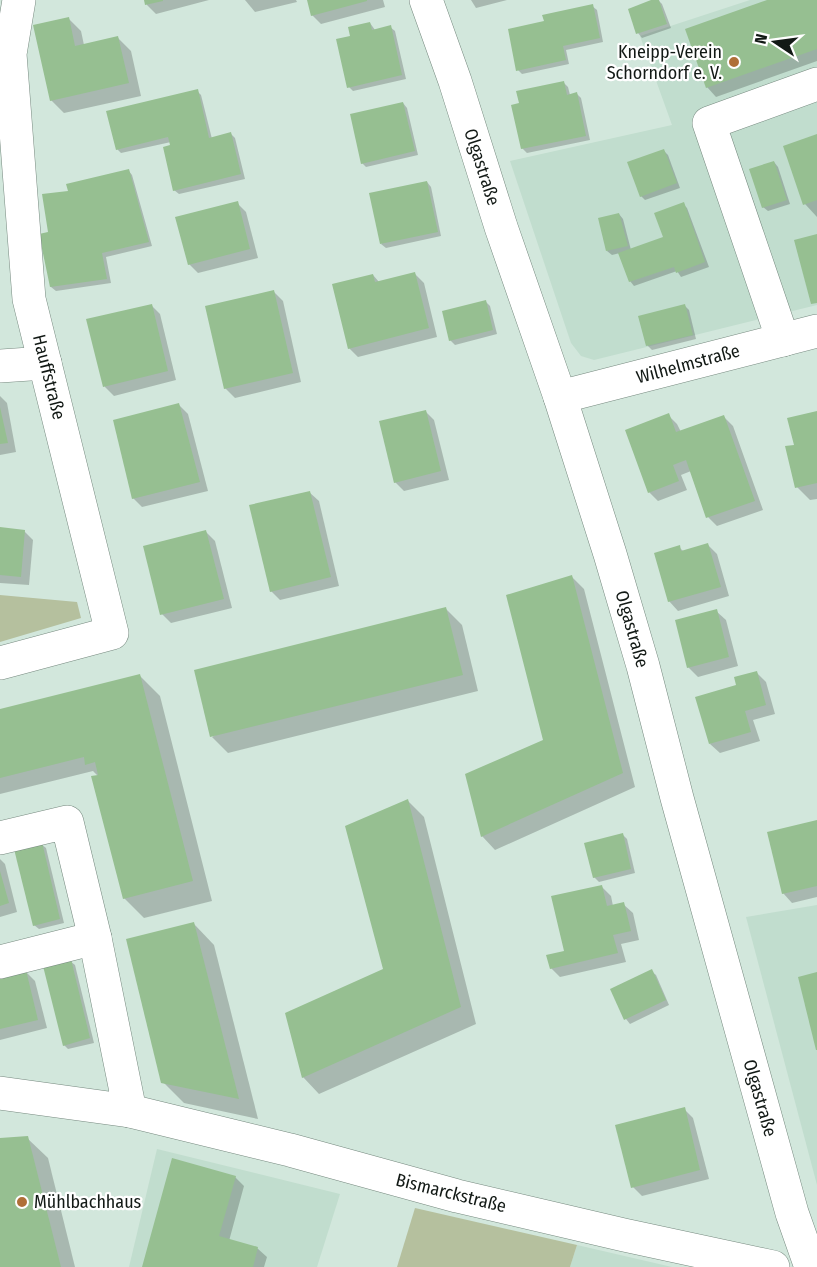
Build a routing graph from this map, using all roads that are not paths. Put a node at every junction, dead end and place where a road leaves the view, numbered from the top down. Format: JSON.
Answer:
{"nodes":[{"id":1,"x":19,"y":0,"type":"edge"},
{"id":2,"x":426,"y":0,"type":"edge"},
{"id":3,"x":817,"y":84,"type":"edge"},
{"id":4,"x":817,"y":331,"type":"edge"},
{"id":5,"x":783,"y":340,"type":"junction"},
{"id":6,"x":45,"y":363,"type":"junction"},
{"id":7,"x":0,"y":366,"type":"edge"},
{"id":8,"x":560,"y":397,"type":"junction"},
{"id":9,"x":0,"y":663,"type":"edge"},
{"id":10,"x":0,"y":838,"type":"edge"},
{"id":11,"x":95,"y":938,"type":"junction"},
{"id":12,"x":0,"y":962,"type":"edge"},
{"id":13,"x":0,"y":1092,"type":"edge"},
{"id":14,"x":130,"y":1111,"type":"junction"},
{"id":15,"x":773,"y":1267,"type":"edge"},
{"id":16,"x":811,"y":1267,"type":"edge"}],
"edges":[{"from":1,"to":6,"type":"street","name":"Hauffstraße"},
{"from":2,"to":8,"type":"street","name":"Olgastraße"},
{"from":3,"to":5,"type":"street"},
{"from":4,"to":5,"type":"street","name":"Wilhelmstraße"},
{"from":5,"to":8,"type":"street","name":"Wilhelmstraße"},
{"from":6,"to":7,"type":"street"},
{"from":6,"to":9,"type":"street","name":"Hauffstraße"},
{"from":8,"to":16,"type":"street","name":"Olgastraße"},
{"from":10,"to":11,"type":"street"},
{"from":11,"to":12,"type":"street"},
{"from":11,"to":14,"type":"street"},
{"from":13,"to":14,"type":"street","name":"Bismarckstraße"},
{"from":14,"to":15,"type":"street","name":"Bismarckstraße"}]}
